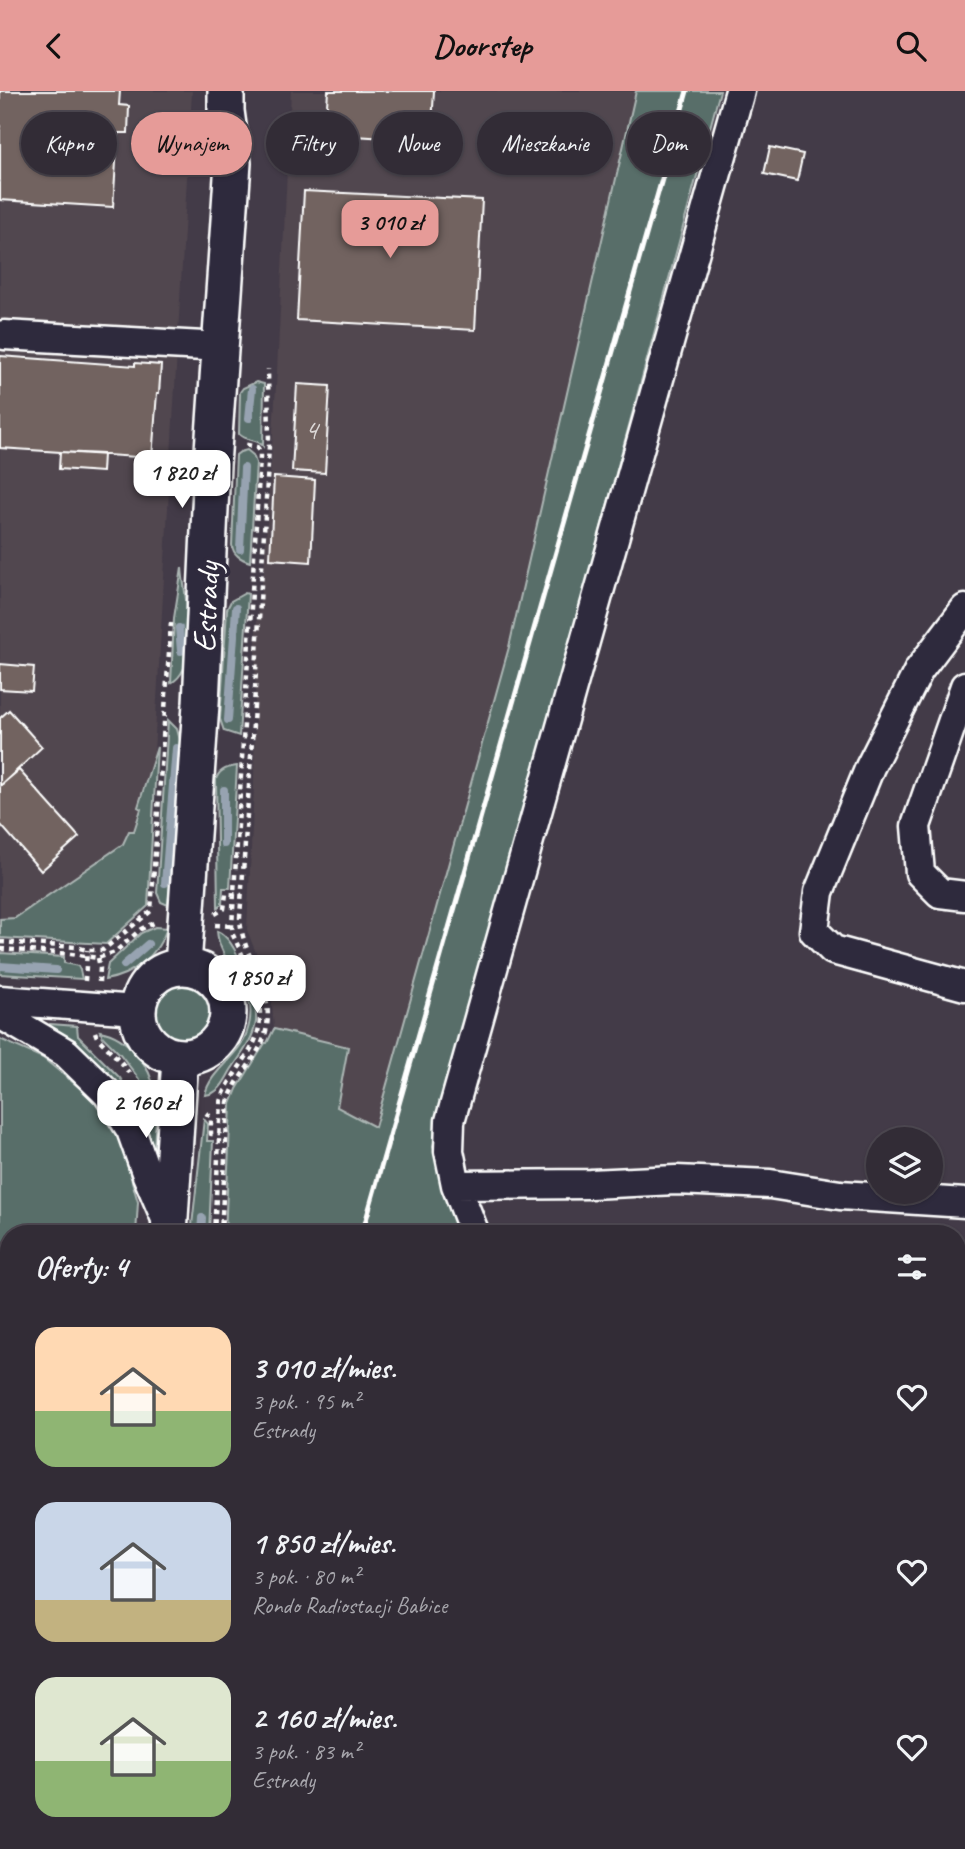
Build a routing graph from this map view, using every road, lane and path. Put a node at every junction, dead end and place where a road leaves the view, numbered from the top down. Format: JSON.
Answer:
{"nodes":[{"id":1,"x":226,"y":91,"type":"edge"},
{"id":2,"x":251,"y":91,"type":"edge"},
{"id":3,"x":740,"y":91,"type":"edge"},
{"id":4,"x":226,"y":112,"type":"edge"},
{"id":5,"x":248,"y":112,"type":"edge"},
{"id":6,"x":232,"y":175,"type":"edge"},
{"id":7,"x":4,"y":335,"type":"dead end"},
{"id":8,"x":222,"y":347,"type":"junction"},
{"id":9,"x":268,"y":369,"type":"dead end"},
{"id":10,"x":214,"y":443,"type":"junction"},
{"id":11,"x":965,"y":609,"type":"edge"},
{"id":12,"x":172,"y":611,"type":"dead end"},
{"id":13,"x":965,"y":686,"type":"edge"},
{"id":14,"x":965,"y":896,"type":"edge"},
{"id":15,"x":0,"y":942,"type":"edge"},
{"id":16,"x":0,"y":949,"type":"edge"},
{"id":17,"x":87,"y":953,"type":"junction"},
{"id":18,"x":183,"y":966,"type":"junction"},
{"id":19,"x":965,"y":986,"type":"edge"},
{"id":20,"x":0,"y":1000,"type":"edge"},
{"id":21,"x":90,"y":1007,"type":"junction"},
{"id":22,"x":137,"y":1010,"type":"junction"},
{"id":23,"x":0,"y":1014,"type":"edge"},
{"id":24,"x":180,"y":1058,"type":"junction"},
{"id":25,"x":134,"y":1079,"type":"dead end"},
{"id":26,"x":220,"y":1102,"type":"junction"},
{"id":27,"x":176,"y":1106,"type":"junction"},
{"id":28,"x":219,"y":1134,"type":"junction"},
{"id":29,"x":226,"y":1134,"type":"junction"},
{"id":30,"x":456,"y":1185,"type":"junction"},
{"id":31,"x":965,"y":1203,"type":"edge"},
{"id":32,"x":167,"y":1225,"type":"edge"},
{"id":33,"x":169,"y":1225,"type":"edge"},
{"id":34,"x":214,"y":1225,"type":"edge"},
{"id":35,"x":221,"y":1225,"type":"edge"},
{"id":36,"x":472,"y":1225,"type":"edge"}],
"edges":[{"from":1,"to":4,"type":"main road","name":"Estrady"},
{"from":2,"to":5,"type":"main road","name":"Estrady"},
{"from":3,"to":30,"type":"street"},
{"from":6,"to":8,"type":"main road","name":"Estrady"},
{"from":7,"to":8,"type":"street"},
{"from":8,"to":10,"type":"main road","name":"Estrady"},
{"from":9,"to":29,"type":"path"},
{"from":10,"to":18,"type":"main road","name":"Estrady"},
{"from":10,"to":26,"type":"path"},
{"from":11,"to":19,"type":"street"},
{"from":12,"to":17,"type":"path"},
{"from":13,"to":14,"type":"street"},
{"from":15,"to":17,"type":"path"},
{"from":16,"to":17,"type":"path"},
{"from":17,"to":21,"type":"path"},
{"from":17,"to":21,"type":"path"},
{"from":18,"to":22,"type":"main road"},
{"from":18,"to":24,"type":"main road"},
{"from":20,"to":21,"type":"street"},
{"from":21,"to":22,"type":"street"},
{"from":21,"to":25,"type":"path"},
{"from":22,"to":24,"type":"main road"},
{"from":23,"to":32,"type":"street"},
{"from":24,"to":27,"type":"main road"},
{"from":26,"to":27,"type":"path"},
{"from":26,"to":28,"type":"path"},
{"from":27,"to":28,"type":"path"},
{"from":27,"to":33,"type":"main road"},
{"from":28,"to":29,"type":"path"},
{"from":28,"to":34,"type":"path"},
{"from":29,"to":35,"type":"path"},
{"from":30,"to":31,"type":"street"},
{"from":30,"to":36,"type":"street"}]}
